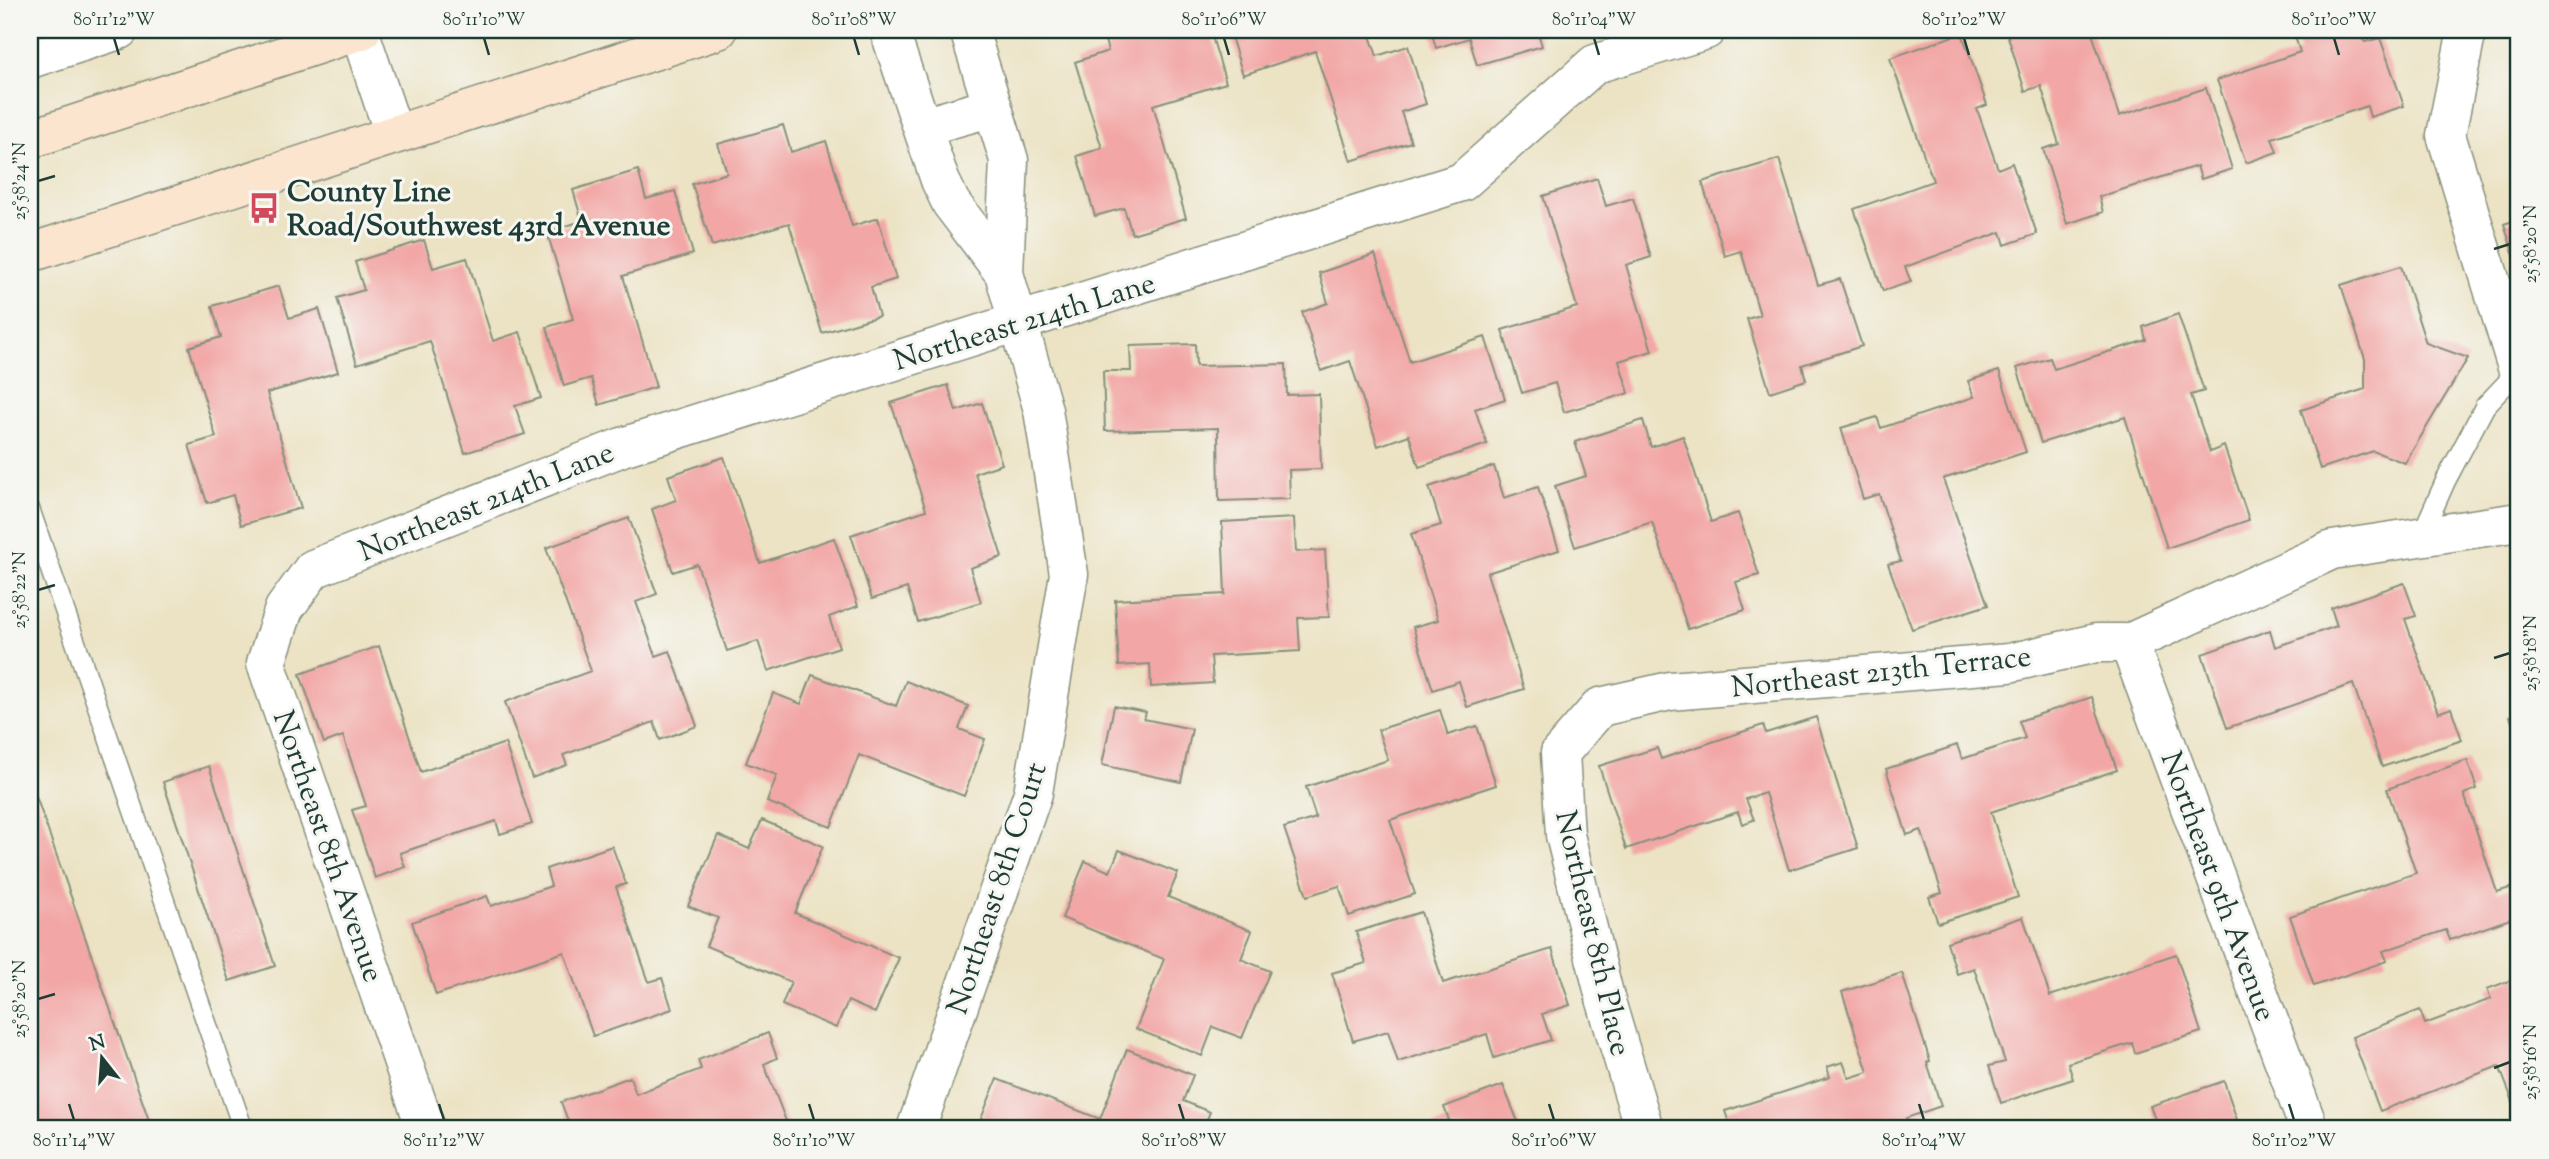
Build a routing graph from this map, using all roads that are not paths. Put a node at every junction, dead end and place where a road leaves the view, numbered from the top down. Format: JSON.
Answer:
{"nodes":[{"id":1,"x":119,"y":30,"type":"edge"},
{"id":2,"x":360,"y":30,"type":"edge"},
{"id":3,"x":718,"y":30,"type":"edge"},
{"id":4,"x":889,"y":30,"type":"edge"},
{"id":5,"x":969,"y":30,"type":"edge"},
{"id":6,"x":1706,"y":30,"type":"edge"},
{"id":7,"x":2467,"y":30,"type":"edge"},
{"id":8,"x":30,"y":59,"type":"edge"},
{"id":9,"x":993,"y":107,"type":"junction"},
{"id":10,"x":922,"y":127,"type":"junction"},
{"id":11,"x":394,"y":134,"type":"junction"},
{"id":12,"x":30,"y":139,"type":"edge"},
{"id":13,"x":30,"y":253,"type":"edge"},
{"id":14,"x":1004,"y":273,"type":"junction"},
{"id":15,"x":1020,"y":322,"type":"junction"},
{"id":16,"x":2519,"y":372,"type":"edge"},
{"id":17,"x":30,"y":510,"type":"edge"},
{"id":18,"x":2519,"y":522,"type":"edge"},
{"id":19,"x":2421,"y":536,"type":"junction"},
{"id":20,"x":313,"y":569,"type":"joint"},
{"id":21,"x":2129,"y":643,"type":"junction"},
{"id":22,"x":1600,"y":707,"type":"joint"},
{"id":23,"x":243,"y":1129,"type":"edge"},
{"id":24,"x":426,"y":1129,"type":"edge"},
{"id":25,"x":916,"y":1129,"type":"edge"},
{"id":26,"x":1644,"y":1129,"type":"edge"},
{"id":27,"x":2309,"y":1129,"type":"edge"}],
"edges":[{"from":1,"to":8,"type":"street"},
{"from":2,"to":11,"type":"street"},
{"from":2,"to":12,"type":"street"},
{"from":3,"to":11,"type":"street"},
{"from":4,"to":10,"type":"street","name":"Northeast 8th Court"},
{"from":5,"to":9,"type":"street","name":"Northeast 8th Court"},
{"from":6,"to":15,"type":"street","name":"Northeast 214th Lane"},
{"from":7,"to":16,"type":"street"},
{"from":9,"to":10,"type":"street"},
{"from":9,"to":14,"type":"street","name":"Northeast 8th Court"},
{"from":10,"to":14,"type":"street","name":"Northeast 8th Court"},
{"from":11,"to":13,"type":"street"},
{"from":14,"to":15,"type":"street","name":"Northeast 8th Court"},
{"from":15,"to":20,"type":"street","name":"Northeast 214th Lane"},
{"from":15,"to":25,"type":"street","name":"Northeast 8th Court"},
{"from":16,"to":19,"type":"lane"},
{"from":17,"to":23,"type":"lane"},
{"from":18,"to":19,"type":"street","name":"Northeast 213th Terrace"},
{"from":19,"to":21,"type":"street","name":"Northeast 213th Terrace"},
{"from":20,"to":24,"type":"street","name":"Northeast 8th Avenue"},
{"from":21,"to":22,"type":"street","name":"Northeast 213th Terrace"},
{"from":21,"to":27,"type":"street","name":"Northeast 9th Avenue"},
{"from":22,"to":26,"type":"street","name":"Northeast 8th Place"}]}
